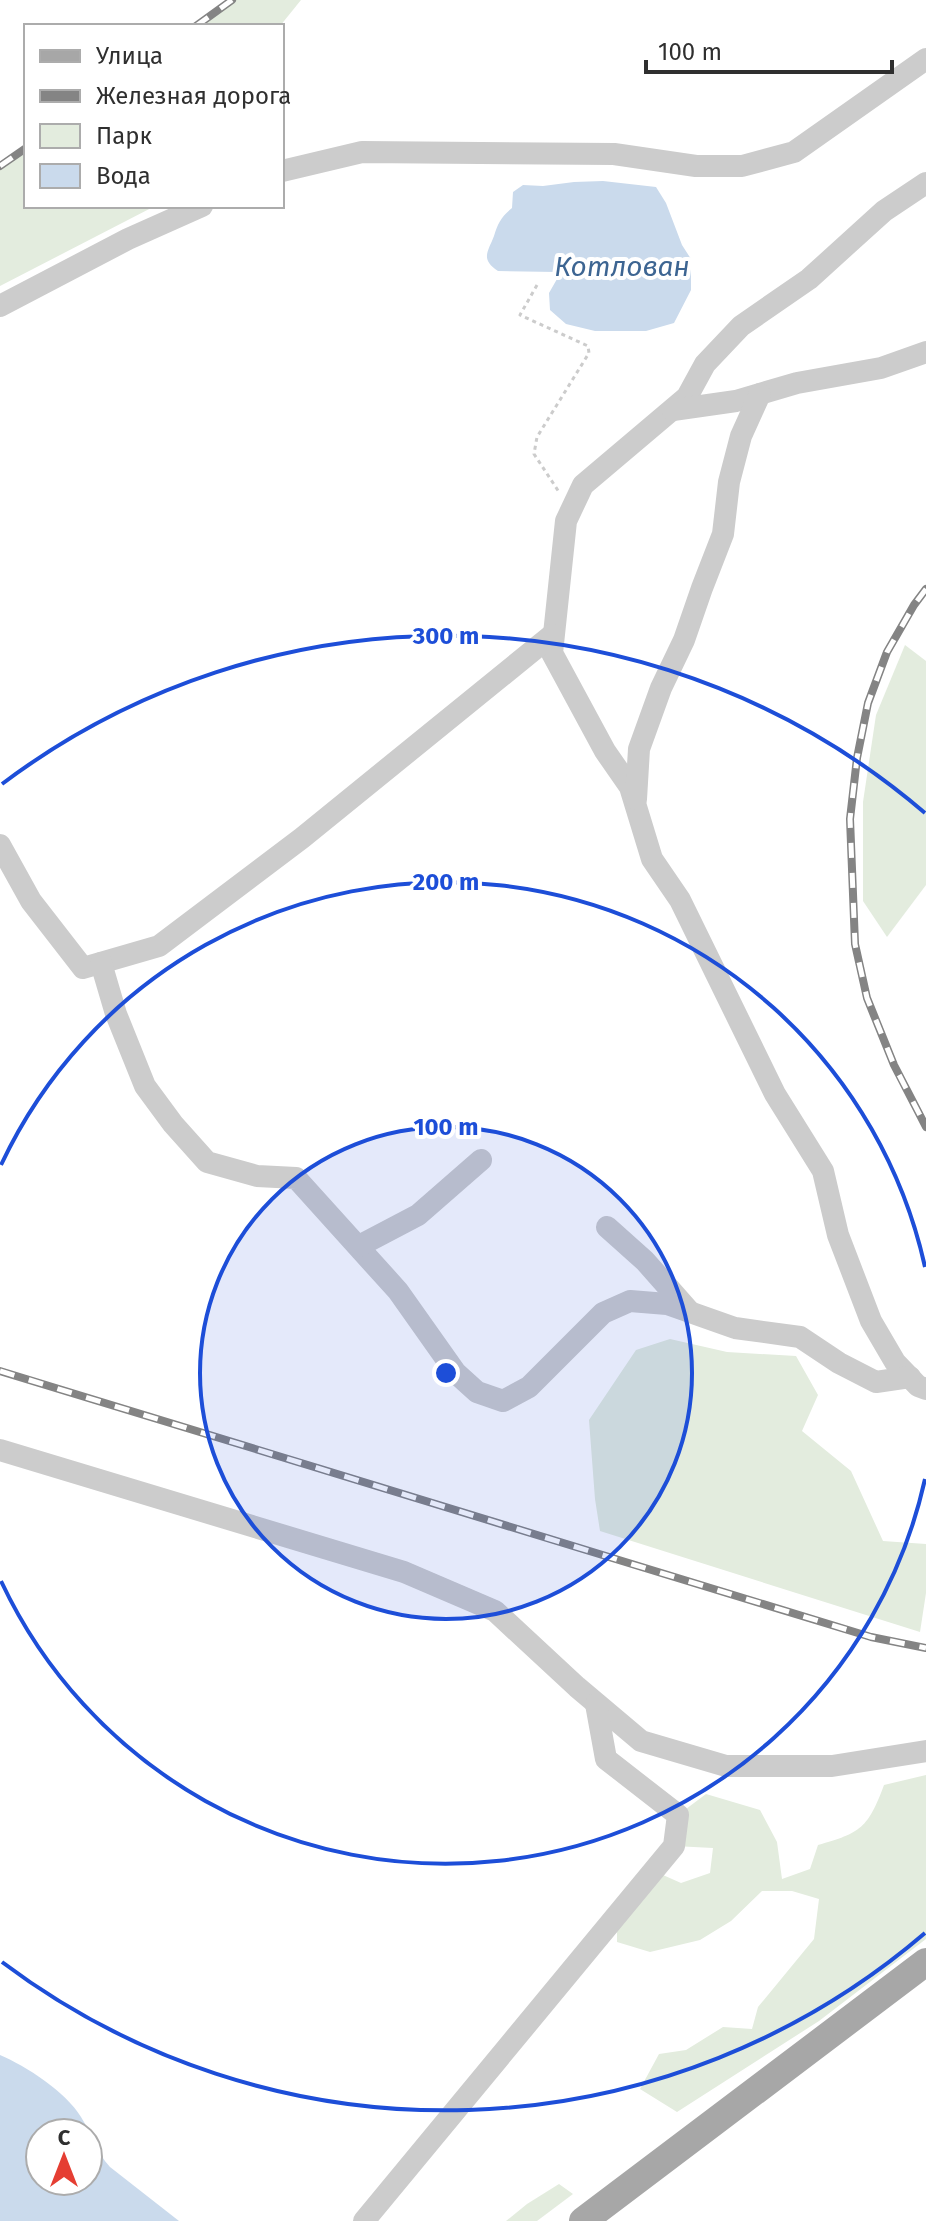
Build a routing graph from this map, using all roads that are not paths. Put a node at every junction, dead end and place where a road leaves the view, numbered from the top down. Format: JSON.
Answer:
{"nodes":[{"id":1,"x":926,"y":59,"type":"edge"},
{"id":2,"x":284,"y":171,"type":"edge"},
{"id":3,"x":926,"y":183,"type":"edge"},
{"id":4,"x":198,"y":208,"type":"edge"},
{"id":5,"x":0,"y":306,"type":"edge"},
{"id":6,"x":926,"y":352,"type":"edge"},
{"id":7,"x":760,"y":394,"type":"junction"},
{"id":8,"x":671,"y":410,"type":"junction"},
{"id":9,"x":552,"y":635,"type":"junction"},
{"id":10,"x":635,"y":806,"type":"junction"},
{"id":11,"x":0,"y":845,"type":"edge"},
{"id":12,"x":101,"y":963,"type":"junction"},
{"id":13,"x":481,"y":1160,"type":"dead end"},
{"id":14,"x":607,"y":1227,"type":"dead end"},
{"id":15,"x":359,"y":1246,"type":"junction"},
{"id":16,"x":691,"y":1312,"type":"junction"},
{"id":17,"x":918,"y":1383,"type":"edge"},
{"id":18,"x":0,"y":1450,"type":"edge"},
{"id":19,"x":596,"y":1704,"type":"junction"},
{"id":20,"x":926,"y":1751,"type":"edge"},
{"id":21,"x":926,"y":1962,"type":"edge"},
{"id":22,"x":364,"y":2221,"type":"edge"},
{"id":23,"x":583,"y":2221,"type":"edge"}],
"edges":[{"from":1,"to":2,"type":"street"},
{"from":3,"to":8,"type":"street"},
{"from":4,"to":5,"type":"street"},
{"from":6,"to":7,"type":"street"},
{"from":7,"to":8,"type":"street"},
{"from":7,"to":10,"type":"street"},
{"from":8,"to":9,"type":"street"},
{"from":9,"to":10,"type":"street"},
{"from":9,"to":12,"type":"street"},
{"from":10,"to":17,"type":"street"},
{"from":11,"to":12,"type":"street"},
{"from":12,"to":15,"type":"street"},
{"from":13,"to":15,"type":"street"},
{"from":14,"to":16,"type":"street"},
{"from":15,"to":16,"type":"street"},
{"from":16,"to":17,"type":"street"},
{"from":18,"to":19,"type":"street"},
{"from":19,"to":20,"type":"street"},
{"from":19,"to":22,"type":"street"},
{"from":21,"to":23,"type":"main road"}]}
